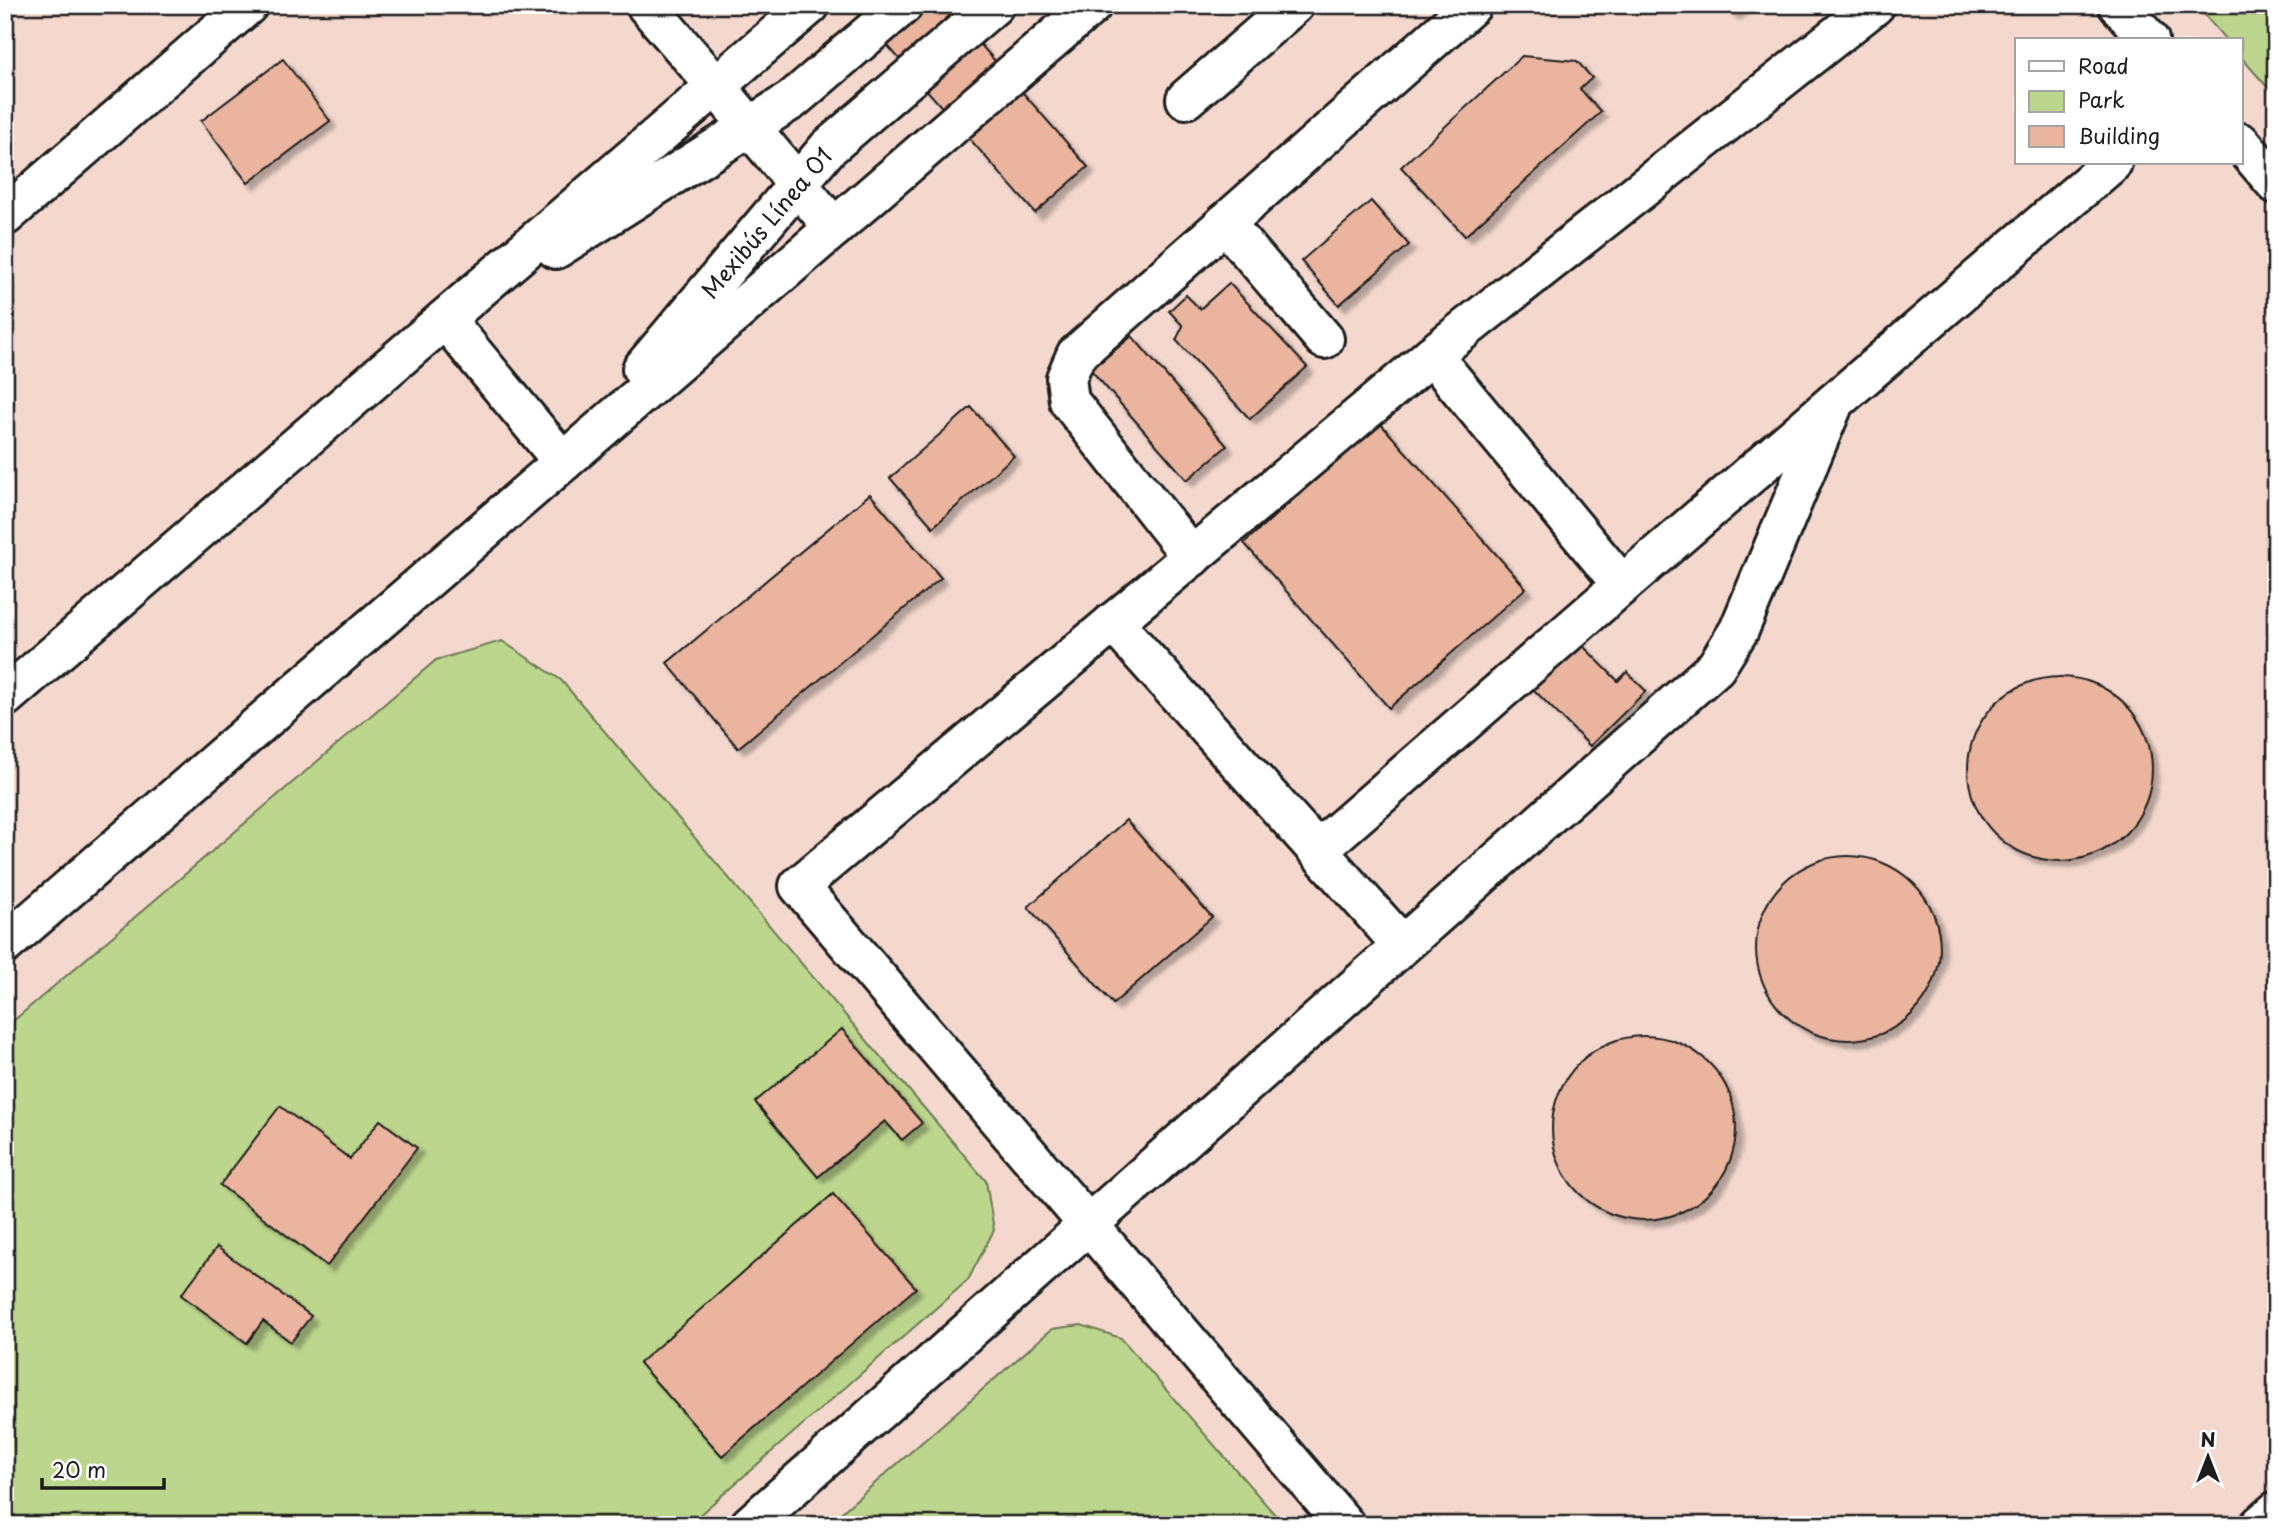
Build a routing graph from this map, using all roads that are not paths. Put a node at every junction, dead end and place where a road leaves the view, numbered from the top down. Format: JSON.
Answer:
{"nodes":[{"id":1,"x":248,"y":5,"type":"edge"},
{"id":2,"x":646,"y":5,"type":"edge"},
{"id":3,"x":810,"y":5,"type":"edge"},
{"id":4,"x":903,"y":5,"type":"edge"},
{"id":5,"x":994,"y":5,"type":"edge"},
{"id":6,"x":1092,"y":5,"type":"edge"},
{"id":7,"x":1294,"y":5,"type":"edge"},
{"id":8,"x":1472,"y":5,"type":"edge"},
{"id":9,"x":1875,"y":5,"type":"edge"},
{"id":10,"x":2118,"y":5,"type":"edge"},
{"id":11,"x":2148,"y":38,"type":"edge"},
{"id":12,"x":716,"y":86,"type":"junction"},
{"id":13,"x":1186,"y":99,"type":"dead end"},
{"id":14,"x":750,"y":127,"type":"junction"},
{"id":15,"x":2242,"y":145,"type":"edge"},
{"id":16,"x":2111,"y":164,"type":"edge"},
{"id":17,"x":2276,"y":184,"type":"edge"},
{"id":18,"x":798,"y":185,"type":"junction"},
{"id":19,"x":5,"y":216,"type":"edge"},
{"id":20,"x":1225,"y":222,"type":"junction"},
{"id":21,"x":834,"y":228,"type":"junction"},
{"id":22,"x":445,"y":319,"type":"junction"},
{"id":23,"x":1324,"y":339,"type":"dead end"},
{"id":24,"x":1432,"y":355,"type":"junction"},
{"id":25,"x":1833,"y":405,"type":"junction"},
{"id":26,"x":564,"y":462,"type":"junction"},
{"id":27,"x":1192,"y":557,"type":"junction"},
{"id":28,"x":1622,"y":584,"type":"junction"},
{"id":29,"x":1113,"y":622,"type":"junction"},
{"id":30,"x":5,"y":697,"type":"edge"},
{"id":31,"x":1316,"y":848,"type":"junction"},
{"id":32,"x":5,"y":944,"type":"edge"},
{"id":33,"x":1402,"y":945,"type":"junction"},
{"id":34,"x":1087,"y":1224,"type":"junction"},
{"id":35,"x":2276,"y":1511,"type":"edge"},
{"id":36,"x":750,"y":1525,"type":"edge"},
{"id":37,"x":1345,"y":1525,"type":"edge"},
{"id":38,"x":2260,"y":1525,"type":"edge"}],
"edges":[{"from":1,"to":19,"type":"street"},
{"from":2,"to":12,"type":"street"},
{"from":3,"to":12,"type":"street"},
{"from":4,"to":14,"type":"street"},
{"from":5,"to":18,"type":"street","name":"Mexibús Línea 01"},
{"from":6,"to":21,"type":"street"},
{"from":7,"to":13,"type":"street"},
{"from":8,"to":20,"type":"street"},
{"from":9,"to":24,"type":"street"},
{"from":10,"to":11,"type":"street"},
{"from":12,"to":14,"type":"street"},
{"from":12,"to":22,"type":"street"},
{"from":14,"to":18,"type":"street"},
{"from":14,"to":22,"type":"street"},
{"from":15,"to":17,"type":"street"},
{"from":16,"to":25,"type":"street"},
{"from":18,"to":21,"type":"street"},
{"from":18,"to":26,"type":"street","name":"Mexibús Línea 01"},
{"from":20,"to":23,"type":"street"},
{"from":20,"to":27,"type":"street"},
{"from":21,"to":26,"type":"street"},
{"from":22,"to":26,"type":"street"},
{"from":22,"to":30,"type":"street"},
{"from":24,"to":27,"type":"street"},
{"from":24,"to":28,"type":"street"},
{"from":25,"to":28,"type":"street"},
{"from":25,"to":33,"type":"street"},
{"from":26,"to":32,"type":"street"},
{"from":27,"to":29,"type":"street"},
{"from":28,"to":31,"type":"street"},
{"from":29,"to":31,"type":"street"},
{"from":29,"to":34,"type":"street"},
{"from":31,"to":33,"type":"street"},
{"from":33,"to":34,"type":"street"},
{"from":34,"to":36,"type":"street"},
{"from":34,"to":37,"type":"street"},
{"from":35,"to":38,"type":"street"}]}
